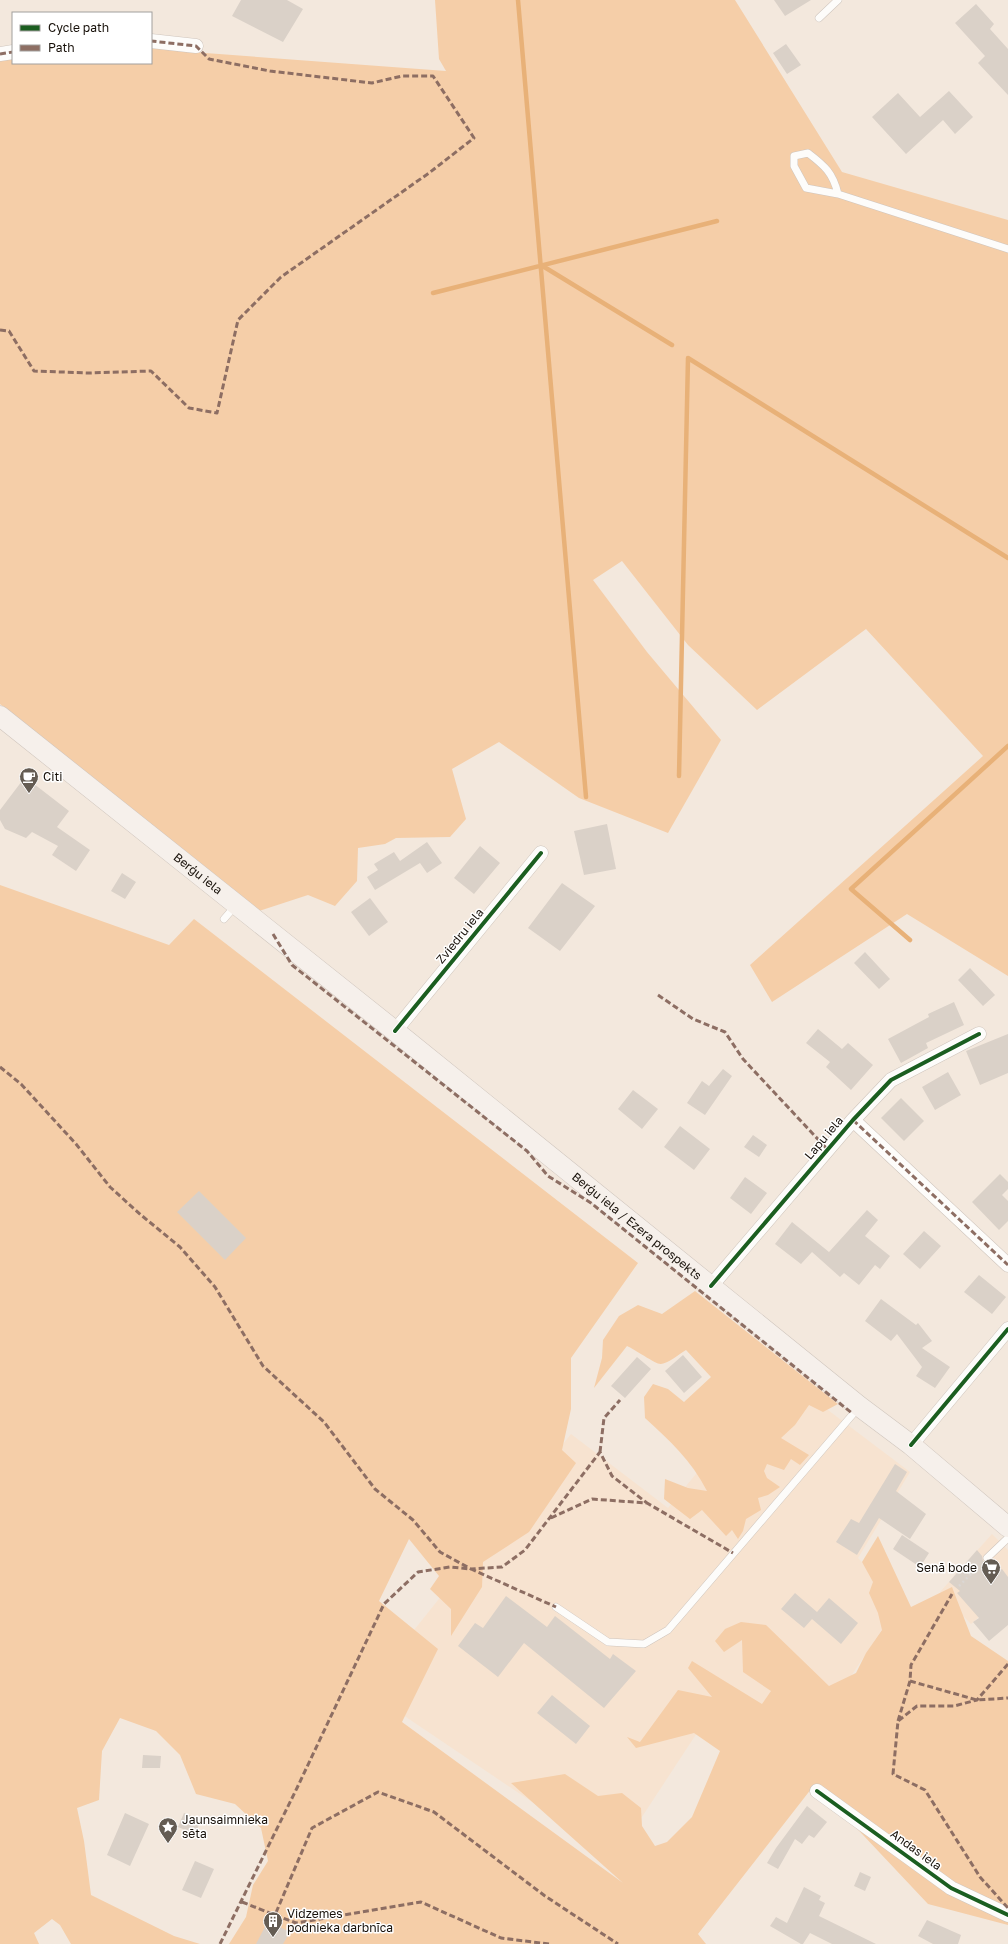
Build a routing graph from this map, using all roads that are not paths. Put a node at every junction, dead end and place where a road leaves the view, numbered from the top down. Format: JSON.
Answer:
{"nodes":[{"id":1,"x":838,"y":0,"type":"edge"},
{"id":2,"x":819,"y":18,"type":"dead end"},
{"id":3,"x":152,"y":41,"type":"edge"},
{"id":4,"x":196,"y":46,"type":"dead end"},
{"id":5,"x":12,"y":52,"type":"edge"},
{"id":6,"x":0,"y":54,"type":"edge"},
{"id":7,"x":838,"y":194,"type":"junction"},
{"id":8,"x":1008,"y":248,"type":"edge"},
{"id":9,"x":0,"y":716,"type":"edge"},
{"id":10,"x":541,"y":853,"type":"dead end"},
{"id":11,"x":395,"y":1031,"type":"junction"},
{"id":12,"x":978,"y":1034,"type":"dead end"},
{"id":13,"x":853,"y":1120,"type":"junction"},
{"id":14,"x":1008,"y":1265,"type":"edge"},
{"id":15,"x":711,"y":1286,"type":"junction"},
{"id":16,"x":1008,"y":1329,"type":"edge"},
{"id":17,"x":859,"y":1406,"type":"junction"},
{"id":18,"x":911,"y":1445,"type":"junction"},
{"id":19,"x":1008,"y":1528,"type":"edge"},
{"id":20,"x":1008,"y":1538,"type":"edge"},
{"id":21,"x":987,"y":1558,"type":"road end"},
{"id":22,"x":556,"y":1607,"type":"dead end"},
{"id":23,"x":817,"y":1790,"type":"dead end"},
{"id":24,"x":1008,"y":1915,"type":"edge"}],
"edges":[{"from":1,"to":2,"type":"lane"},
{"from":3,"to":4,"type":"street"},
{"from":5,"to":6,"type":"street"},
{"from":7,"to":7,"type":"lane"},
{"from":7,"to":8,"type":"lane"},
{"from":9,"to":11,"type":"main road","name":"Berģu iela"},
{"from":10,"to":11,"type":"street","name":"Zviedru iela"},
{"from":11,"to":15,"type":"main road","name":"Berģu iela / Ezera prospekts"},
{"from":12,"to":13,"type":"street","name":"Lapu iela"},
{"from":13,"to":14,"type":"street","name":"Lapu iela"},
{"from":13,"to":15,"type":"street","name":"Lapu iela"},
{"from":15,"to":17,"type":"main road","name":"Berģu iela / Ezera prospekts"},
{"from":16,"to":18,"type":"street"},
{"from":17,"to":18,"type":"main road","name":"Berģu iela / Ezera prospekts"},
{"from":17,"to":22,"type":"lane"},
{"from":18,"to":19,"type":"main road","name":"Berģu iela / Ezera prospekts"},
{"from":20,"to":21,"type":"lane"},
{"from":23,"to":24,"type":"street","name":"Andas iela"}]}
